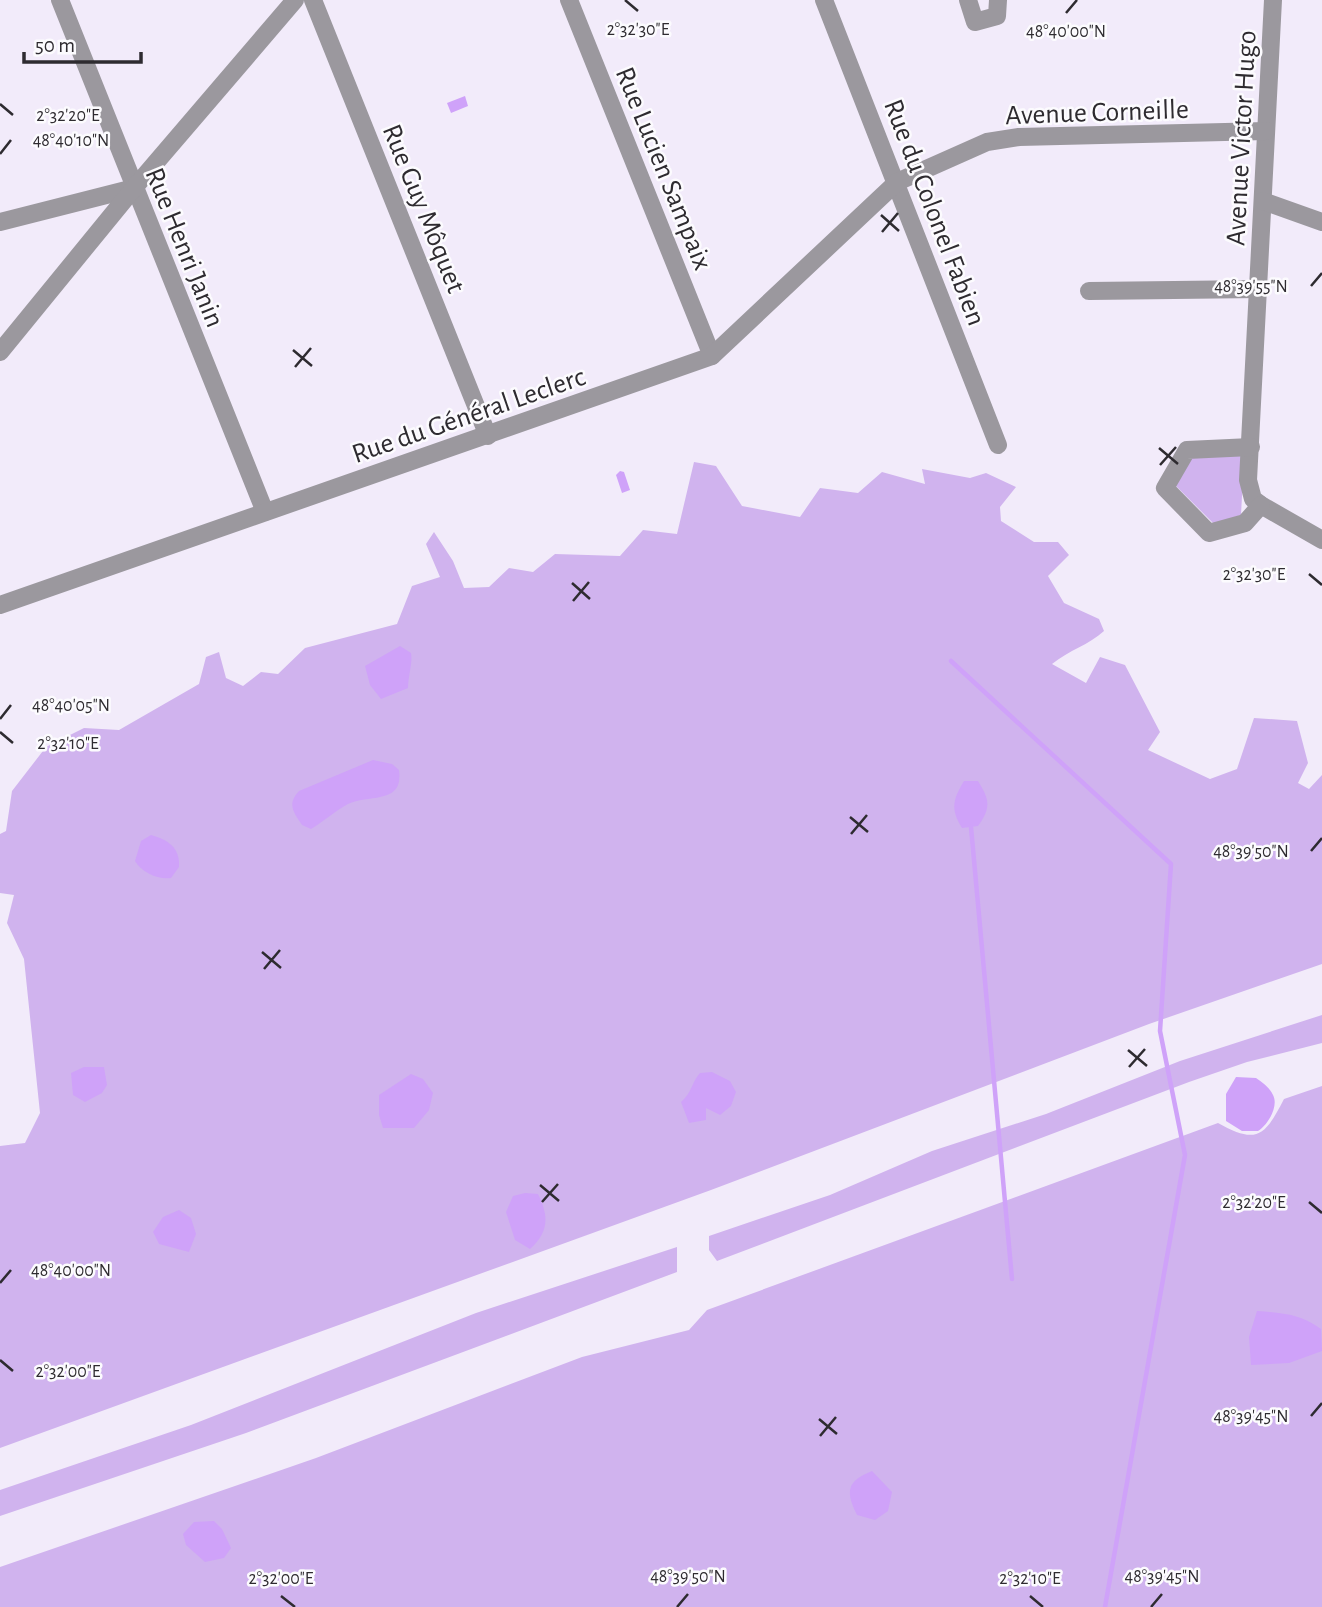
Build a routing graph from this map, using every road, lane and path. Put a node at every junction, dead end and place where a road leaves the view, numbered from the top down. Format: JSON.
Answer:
{"nodes":[{"id":1,"x":60,"y":0,"type":"edge"},
{"id":2,"x":295,"y":0,"type":"edge"},
{"id":3,"x":313,"y":0,"type":"edge"},
{"id":4,"x":569,"y":0,"type":"edge"},
{"id":5,"x":824,"y":0,"type":"edge"},
{"id":6,"x":968,"y":0,"type":"edge"},
{"id":7,"x":999,"y":0,"type":"edge"},
{"id":8,"x":1273,"y":0,"type":"edge"},
{"id":9,"x":1266,"y":131,"type":"junction"},
{"id":10,"x":897,"y":182,"type":"junction"},
{"id":11,"x":134,"y":188,"type":"junction"},
{"id":12,"x":1263,"y":201,"type":"junction"},
{"id":13,"x":0,"y":222,"type":"edge"},
{"id":14,"x":1322,"y":222,"type":"edge"},
{"id":15,"x":1259,"y":289,"type":"junction"},
{"id":16,"x":1089,"y":291,"type":"dead end"},
{"id":17,"x":0,"y":352,"type":"edge"},
{"id":18,"x":712,"y":356,"type":"junction"},
{"id":19,"x":488,"y":436,"type":"junction"},
{"id":20,"x":998,"y":445,"type":"dead end"},
{"id":21,"x":1251,"y":447,"type":"junction"},
{"id":22,"x":1261,"y":505,"type":"junction"},
{"id":23,"x":265,"y":512,"type":"junction"},
{"id":24,"x":1322,"y":540,"type":"edge"},
{"id":25,"x":0,"y":605,"type":"edge"}],
"edges":[{"from":1,"to":11,"type":"street","name":"Rue Henri Janin"},
{"from":2,"to":11,"type":"street"},
{"from":3,"to":19,"type":"street","name":"Rue Guy Môquet"},
{"from":4,"to":18,"type":"street","name":"Rue Lucien Sampaix"},
{"from":5,"to":10,"type":"street","name":"Rue du Colonel Fabien"},
{"from":6,"to":7,"type":"street"},
{"from":8,"to":9,"type":"street","name":"Avenue Victor Hugo"},
{"from":9,"to":10,"type":"street","name":"Avenue Corneille"},
{"from":9,"to":12,"type":"street","name":"Avenue Victor Hugo"},
{"from":10,"to":18,"type":"street","name":"Rue du Général Leclerc"},
{"from":10,"to":20,"type":"street","name":"Rue du Colonel Fabien"},
{"from":11,"to":13,"type":"street"},
{"from":11,"to":17,"type":"street"},
{"from":11,"to":23,"type":"street","name":"Rue Henri Janin"},
{"from":12,"to":14,"type":"street"},
{"from":12,"to":15,"type":"street","name":"Avenue Victor Hugo"},
{"from":15,"to":16,"type":"street"},
{"from":15,"to":21,"type":"street","name":"Avenue Victor Hugo"},
{"from":18,"to":19,"type":"street","name":"Rue du Général Leclerc"},
{"from":19,"to":23,"type":"street","name":"Rue du Général Leclerc"},
{"from":21,"to":22,"type":"street","name":"Avenue Victor Hugo"},
{"from":21,"to":22,"type":"street"},
{"from":22,"to":24,"type":"street"},
{"from":23,"to":25,"type":"street","name":"Rue du Général Leclerc"}]}
